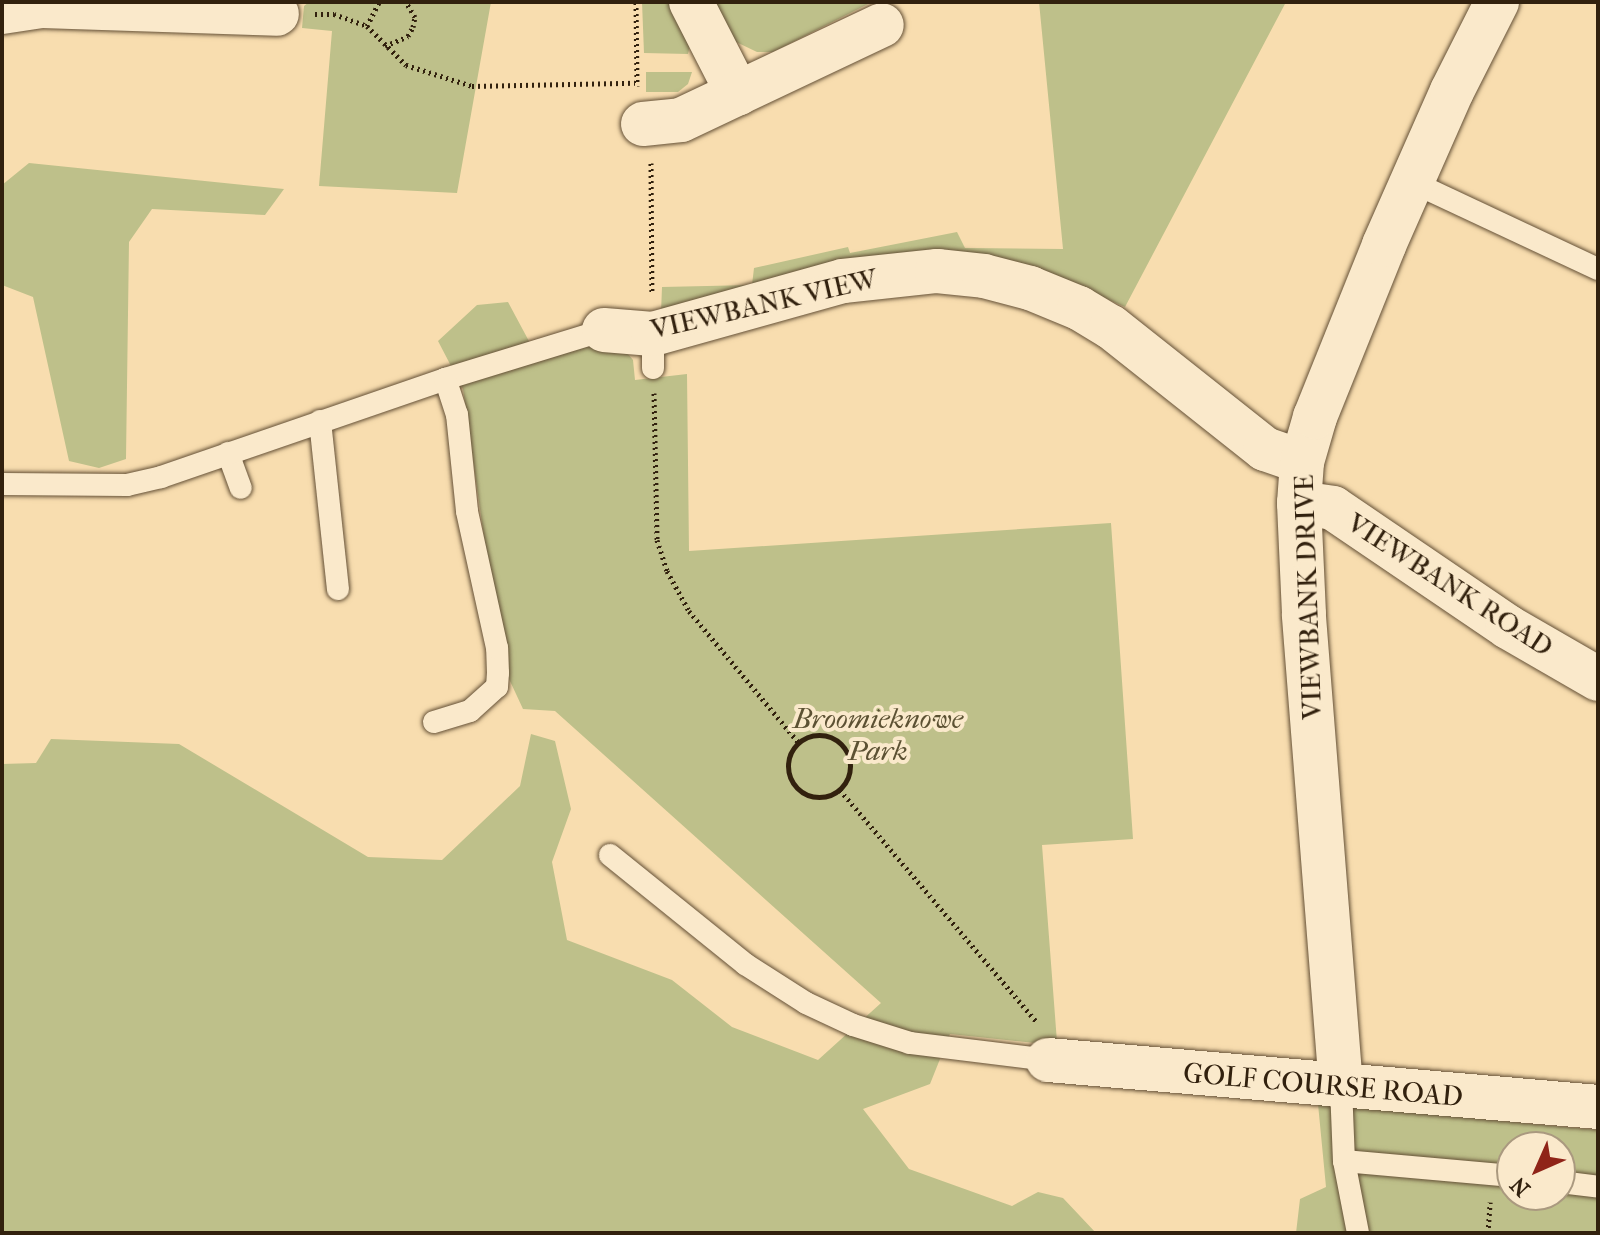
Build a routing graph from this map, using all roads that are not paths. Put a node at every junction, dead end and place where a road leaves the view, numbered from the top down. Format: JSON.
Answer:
{"nodes":[{"id":1,"x":691,"y":2,"type":"edge"},
{"id":2,"x":1497,"y":2,"type":"edge"},
{"id":3,"x":2,"y":12,"type":"edge"},
{"id":4,"x":277,"y":14,"type":"road end"},
{"id":5,"x":882,"y":25,"type":"dead end"},
{"id":6,"x":738,"y":94,"type":"junction"},
{"id":7,"x":640,"y":103,"type":"road end"},
{"id":8,"x":1412,"y":182,"type":"junction"},
{"id":9,"x":1598,"y":269,"type":"edge"},
{"id":10,"x":604,"y":330,"type":"joint"},
{"id":11,"x":445,"y":379,"type":"junction"},
{"id":12,"x":320,"y":421,"type":"junction"},
{"id":13,"x":228,"y":453,"type":"junction"},
{"id":14,"x":1301,"y":483,"type":"junction"},
{"id":15,"x":2,"y":484,"type":"edge"},
{"id":16,"x":241,"y":488,"type":"dead end"},
{"id":17,"x":338,"y":589,"type":"dead end"},
{"id":18,"x":1598,"y":679,"type":"edge"},
{"id":19,"x":434,"y":722,"type":"dead end"},
{"id":20,"x":610,"y":855,"type":"dead end"},
{"id":21,"x":1060,"y":1062,"type":"joint"},
{"id":22,"x":1341,"y":1087,"type":"junction"},
{"id":23,"x":1598,"y":1107,"type":"edge"},
{"id":24,"x":1344,"y":1161,"type":"junction"},
{"id":25,"x":1496,"y":1175,"type":"edge"},
{"id":26,"x":1576,"y":1184,"type":"edge"},
{"id":27,"x":1598,"y":1187,"type":"edge"},
{"id":28,"x":1358,"y":1233,"type":"edge"}],
"edges":[{"from":1,"to":6,"type":"street"},
{"from":2,"to":8,"type":"street","name":"VIEWBANK DRIVE"},
{"from":3,"to":4,"type":"street"},
{"from":5,"to":6,"type":"street"},
{"from":6,"to":7,"type":"street"},
{"from":8,"to":9,"type":"lane"},
{"from":8,"to":14,"type":"street","name":"VIEWBANK DRIVE"},
{"from":10,"to":11,"type":"lane","name":"VIEWBANK VIEW"},
{"from":10,"to":14,"type":"street","name":"VIEWBANK VIEW"},
{"from":11,"to":12,"type":"lane","name":"VIEWBANK VIEW"},
{"from":11,"to":19,"type":"lane"},
{"from":12,"to":13,"type":"lane","name":"VIEWBANK VIEW"},
{"from":12,"to":17,"type":"lane"},
{"from":13,"to":15,"type":"lane","name":"VIEWBANK VIEW"},
{"from":13,"to":16,"type":"lane"},
{"from":14,"to":18,"type":"street","name":"VIEWBANK ROAD"},
{"from":14,"to":22,"type":"street","name":"VIEWBANK DRIVE"},
{"from":20,"to":21,"type":"lane"},
{"from":21,"to":22,"type":"street","name":"GOLF COURSE ROAD"},
{"from":22,"to":23,"type":"street","name":"GOLF COURSE ROAD"},
{"from":22,"to":24,"type":"lane"},
{"from":24,"to":25,"type":"lane"},
{"from":24,"to":28,"type":"lane"},
{"from":26,"to":27,"type":"lane"}]}
